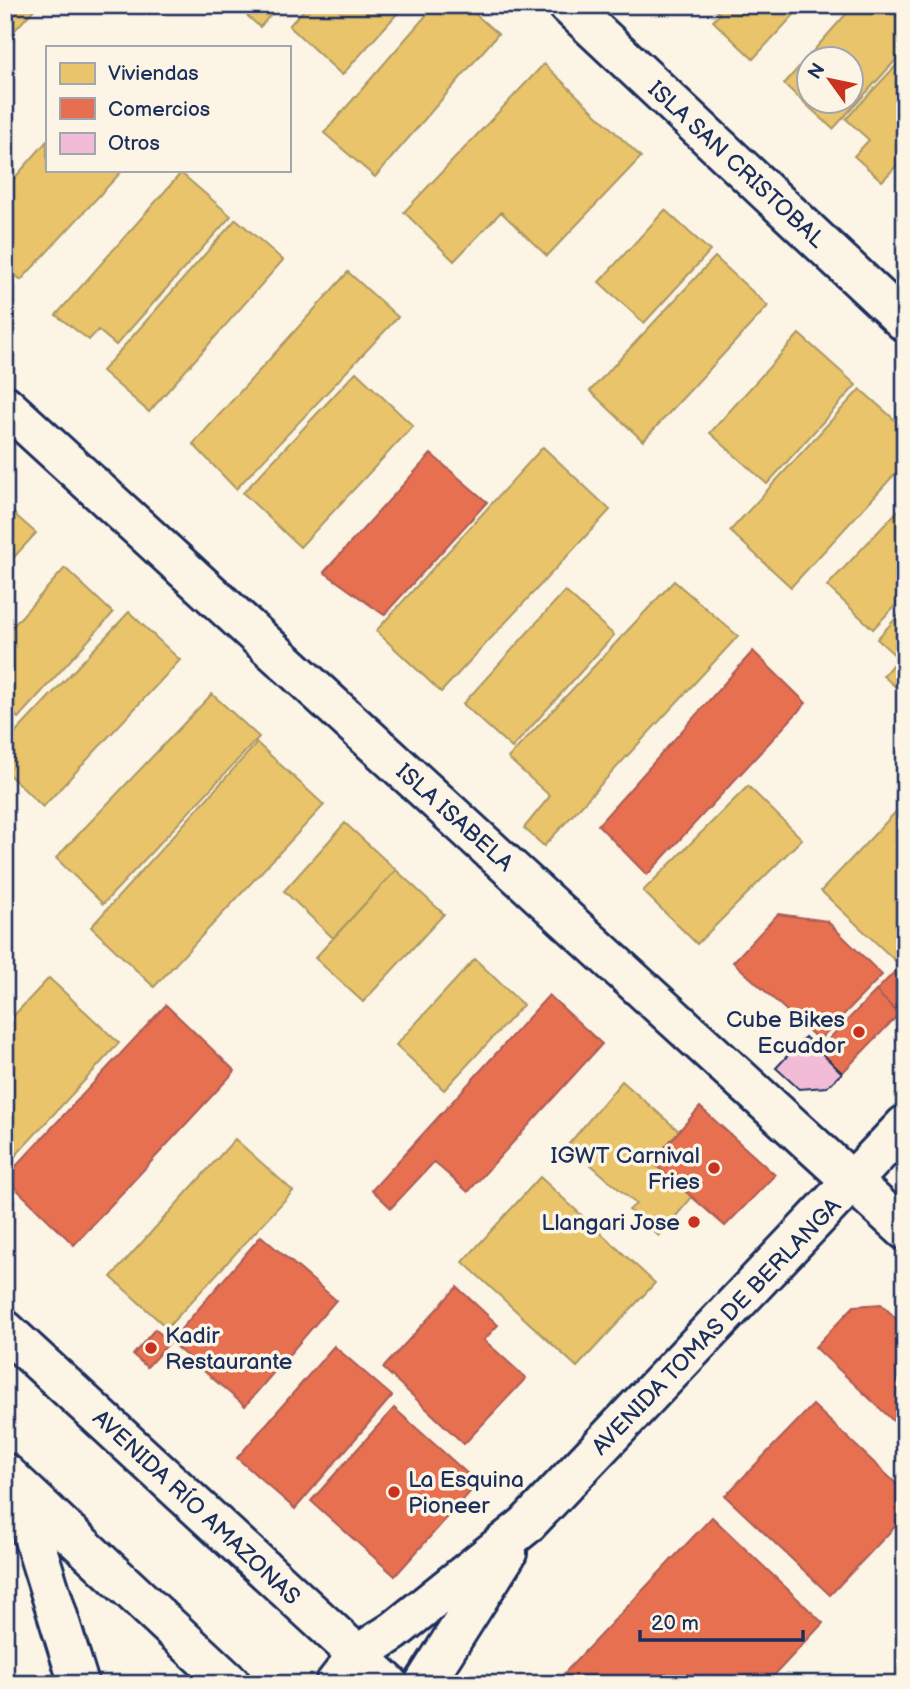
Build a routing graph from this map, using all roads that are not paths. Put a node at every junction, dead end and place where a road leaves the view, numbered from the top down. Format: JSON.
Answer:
{"nodes":[{"id":1,"x":568,"y":5,"type":"edge"},
{"id":2,"x":905,"y":322,"type":"edge"},
{"id":3,"x":5,"y":405,"type":"edge"},
{"id":4,"x":905,"y":1125,"type":"edge"},
{"id":5,"x":852,"y":1182,"type":"junction"},
{"id":6,"x":905,"y":1230,"type":"edge"},
{"id":7,"x":5,"y":1330,"type":"edge"},
{"id":8,"x":11,"y":1478,"type":"edge"},
{"id":9,"x":526,"y":1525,"type":"junction"},
{"id":10,"x":346,"y":1669,"type":"edge"},
{"id":11,"x":79,"y":1684,"type":"edge"},
{"id":12,"x":231,"y":1684,"type":"edge"},
{"id":13,"x":389,"y":1684,"type":"edge"},
{"id":14,"x":424,"y":1684,"type":"edge"}],
"edges":[{"from":1,"to":2,"type":"street","name":"ISLA SAN CRISTOBAL"},
{"from":3,"to":5,"type":"street","name":"ISLA ISABELA"},
{"from":4,"to":5,"type":"street","name":"AVENIDA TOMAS DE BERLANGA"},
{"from":5,"to":6,"type":"street","name":"ISLA ISABELA"},
{"from":5,"to":9,"type":"street","name":"AVENIDA TOMAS DE BERLANGA"},
{"from":7,"to":10,"type":"street","name":"AVENIDA RÍO AMAZONAS"},
{"from":8,"to":11,"type":"street"},
{"from":8,"to":12,"type":"street"},
{"from":9,"to":10,"type":"street","name":"AVENIDA TOMAS DE BERLANGA"},
{"from":9,"to":14,"type":"street","name":"AVENIDA TOMAS DE BERLANGA"},
{"from":10,"to":13,"type":"street","name":"AVENIDA RÍO AMAZONAS"}]}
